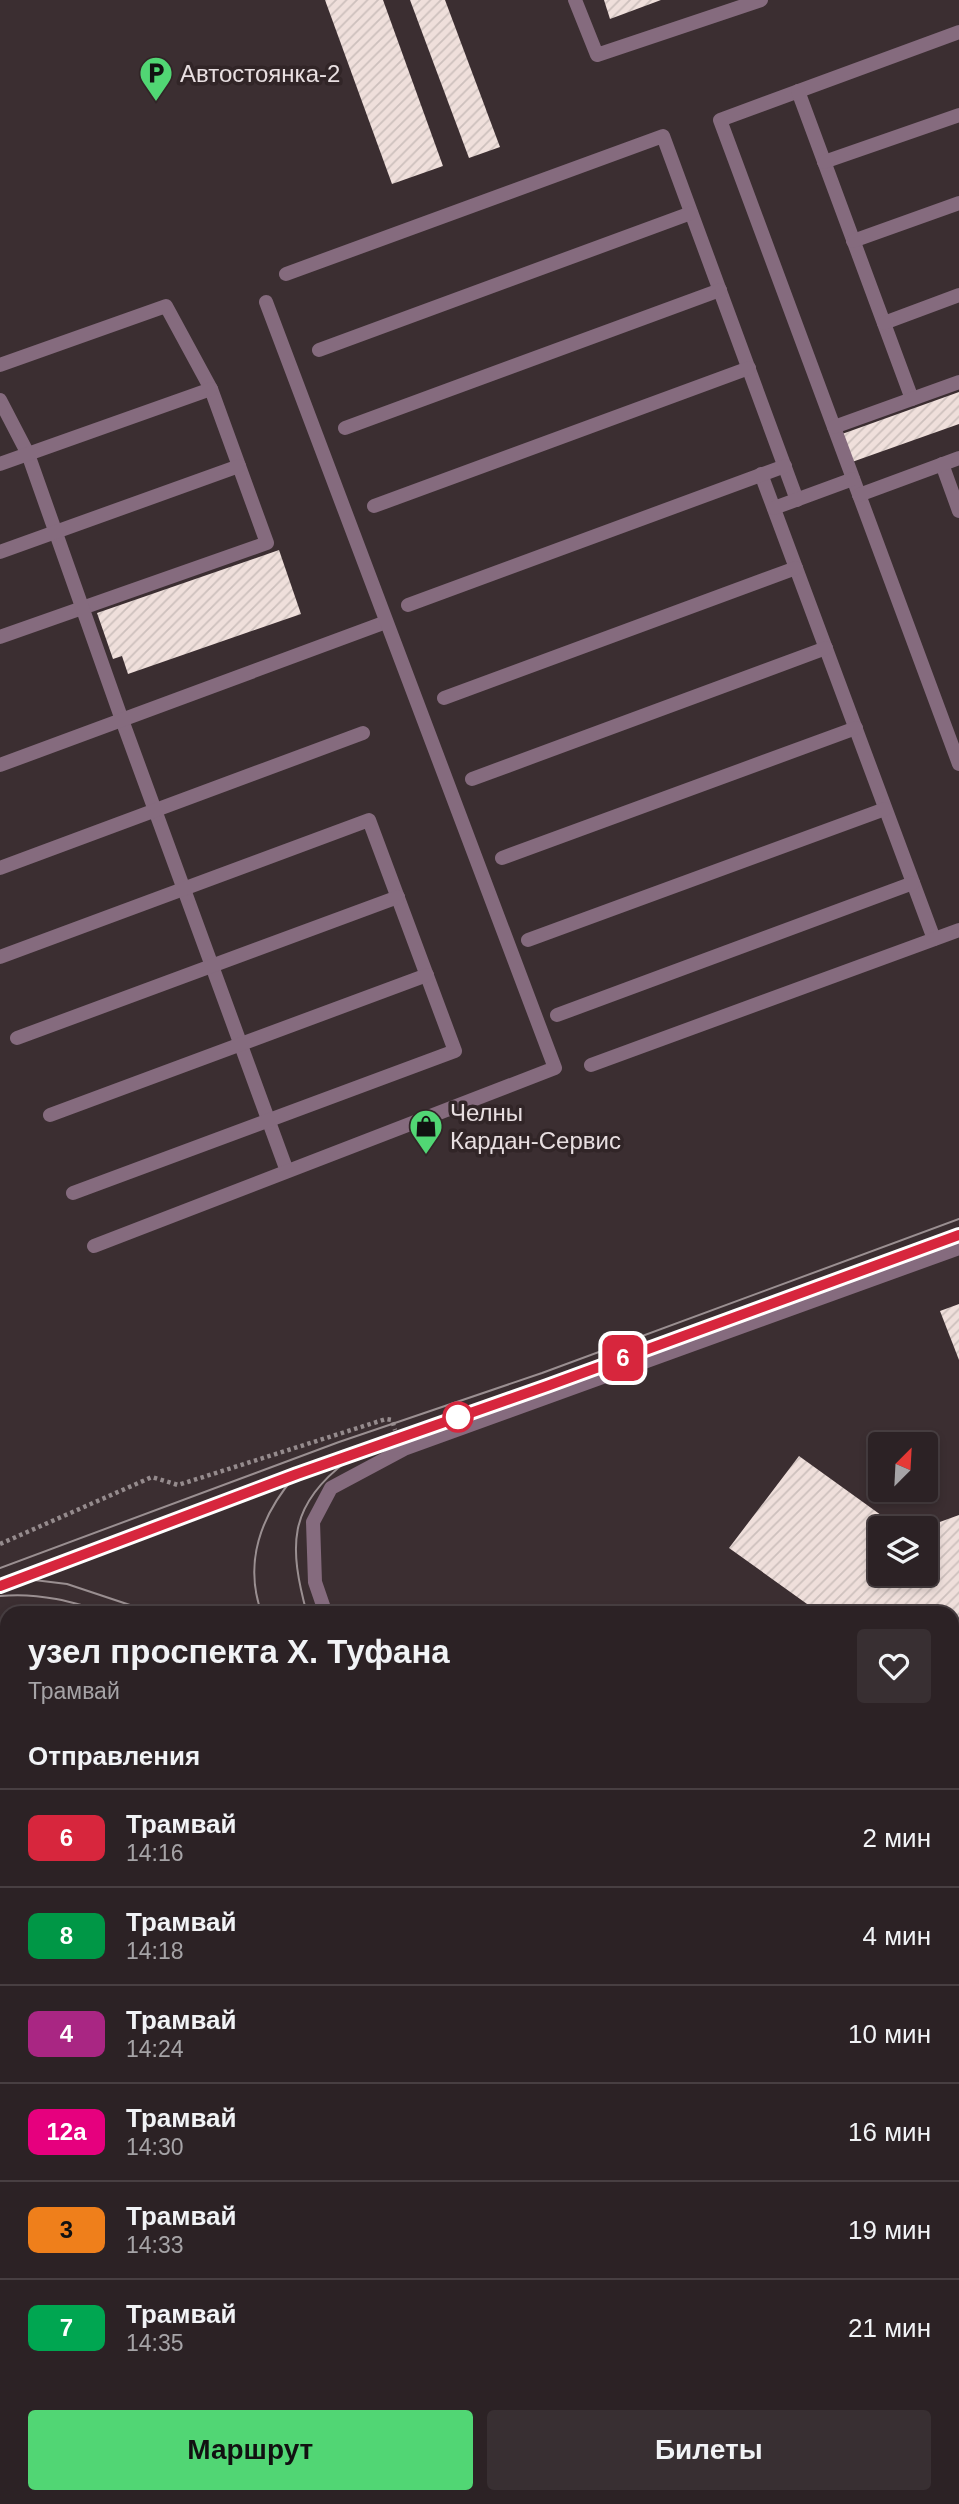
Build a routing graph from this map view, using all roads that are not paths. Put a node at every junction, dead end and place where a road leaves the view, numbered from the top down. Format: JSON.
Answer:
{"nodes":[{"id":1,"x":575,"y":0,"type":"edge"},
{"id":2,"x":761,"y":0,"type":"edge"},
{"id":3,"x":959,"y":32,"type":"edge"},
{"id":4,"x":798,"y":91,"type":"junction"},
{"id":5,"x":959,"y":115,"type":"edge"},
{"id":6,"x":824,"y":162,"type":"junction"},
{"id":7,"x":959,"y":203,"type":"edge"},
{"id":8,"x":691,"y":213,"type":"junction"},
{"id":9,"x":853,"y":241,"type":"junction"},
{"id":10,"x":286,"y":274,"type":"dead end"},
{"id":11,"x":720,"y":290,"type":"junction"},
{"id":12,"x":959,"y":295,"type":"edge"},
{"id":13,"x":266,"y":302,"type":"dead end"},
{"id":14,"x":884,"y":323,"type":"junction"},
{"id":15,"x":319,"y":350,"type":"dead end"},
{"id":16,"x":0,"y":365,"type":"edge"},
{"id":17,"x":749,"y":368,"type":"junction"},
{"id":18,"x":959,"y":382,"type":"edge"},
{"id":19,"x":211,"y":388,"type":"junction"},
{"id":20,"x":912,"y":399,"type":"junction"},
{"id":21,"x":0,"y":400,"type":"edge"},
{"id":22,"x":834,"y":427,"type":"junction"},
{"id":23,"x":345,"y":428,"type":"dead end"},
{"id":24,"x":29,"y":454,"type":"junction"},
{"id":25,"x":959,"y":458,"type":"edge"},
{"id":26,"x":0,"y":464,"type":"edge"},
{"id":27,"x":942,"y":464,"type":"junction"},
{"id":28,"x":239,"y":466,"type":"junction"},
{"id":29,"x":785,"y":466,"type":"junction"},
{"id":30,"x":761,"y":474,"type":"junction"},
{"id":31,"x":853,"y":479,"type":"junction"},
{"id":32,"x":859,"y":495,"type":"junction"},
{"id":33,"x":797,"y":500,"type":"junction"},
{"id":34,"x":374,"y":506,"type":"dead end"},
{"id":35,"x":774,"y":508,"type":"junction"},
{"id":36,"x":959,"y":511,"type":"edge"},
{"id":37,"x":56,"y":531,"type":"junction"},
{"id":38,"x":0,"y":551,"type":"edge"},
{"id":39,"x":796,"y":568,"type":"junction"},
{"id":40,"x":408,"y":605,"type":"dead end"},
{"id":41,"x":83,"y":608,"type":"junction"},
{"id":42,"x":386,"y":622,"type":"junction"},
{"id":43,"x":0,"y":637,"type":"edge"},
{"id":44,"x":826,"y":648,"type":"junction"},
{"id":45,"x":444,"y":698,"type":"dead end"},
{"id":46,"x":122,"y":720,"type":"junction"},
{"id":47,"x":856,"y":728,"type":"junction"},
{"id":48,"x":363,"y":733,"type":"dead end"},
{"id":49,"x":959,"y":764,"type":"edge"},
{"id":50,"x":0,"y":765,"type":"edge"},
{"id":51,"x":472,"y":779,"type":"dead end"},
{"id":52,"x":885,"y":808,"type":"junction"},
{"id":53,"x":155,"y":811,"type":"junction"},
{"id":54,"x":502,"y":858,"type":"dead end"},
{"id":55,"x":0,"y":868,"type":"edge"},
{"id":56,"x":913,"y":883,"type":"junction"},
{"id":57,"x":184,"y":889,"type":"junction"},
{"id":58,"x":398,"y":897,"type":"junction"},
{"id":59,"x":959,"y":930,"type":"edge"},
{"id":60,"x":934,"y":939,"type":"junction"},
{"id":61,"x":528,"y":940,"type":"dead end"},
{"id":62,"x":0,"y":957,"type":"edge"},
{"id":63,"x":212,"y":966,"type":"junction"},
{"id":64,"x":427,"y":975,"type":"junction"},
{"id":65,"x":557,"y":1015,"type":"dead end"},
{"id":66,"x":17,"y":1038,"type":"dead end"},
{"id":67,"x":241,"y":1044,"type":"junction"},
{"id":68,"x":591,"y":1065,"type":"dead end"},
{"id":69,"x":50,"y":1115,"type":"dead end"},
{"id":70,"x":269,"y":1120,"type":"junction"},
{"id":71,"x":287,"y":1171,"type":"junction"},
{"id":72,"x":73,"y":1193,"type":"dead end"},
{"id":73,"x":94,"y":1247,"type":"dead end"},
{"id":74,"x":959,"y":1248,"type":"edge"},
{"id":75,"x":323,"y":1606,"type":"edge"}],
"edges":[{"from":1,"to":2,"type":"street"},
{"from":3,"to":4,"type":"street"},
{"from":4,"to":6,"type":"street"},
{"from":4,"to":22,"type":"street"},
{"from":5,"to":6,"type":"street"},
{"from":6,"to":9,"type":"street"},
{"from":7,"to":9,"type":"street"},
{"from":8,"to":10,"type":"street"},
{"from":8,"to":11,"type":"street"},
{"from":8,"to":15,"type":"street"},
{"from":9,"to":14,"type":"street"},
{"from":11,"to":17,"type":"street"},
{"from":11,"to":23,"type":"street"},
{"from":12,"to":14,"type":"street"},
{"from":13,"to":42,"type":"street"},
{"from":14,"to":20,"type":"street"},
{"from":16,"to":19,"type":"street"},
{"from":17,"to":29,"type":"street"},
{"from":17,"to":34,"type":"street"},
{"from":18,"to":20,"type":"street"},
{"from":19,"to":24,"type":"street"},
{"from":19,"to":28,"type":"street"},
{"from":20,"to":22,"type":"street"},
{"from":21,"to":24,"type":"street"},
{"from":22,"to":31,"type":"street"},
{"from":24,"to":26,"type":"street"},
{"from":24,"to":37,"type":"street"},
{"from":25,"to":27,"type":"street"},
{"from":27,"to":32,"type":"street"},
{"from":27,"to":36,"type":"street"},
{"from":28,"to":37,"type":"street"},
{"from":28,"to":41,"type":"street"},
{"from":29,"to":30,"type":"street"},
{"from":29,"to":33,"type":"street"},
{"from":30,"to":35,"type":"street"},
{"from":30,"to":40,"type":"street"},
{"from":31,"to":32,"type":"street"},
{"from":31,"to":33,"type":"street"},
{"from":32,"to":49,"type":"street"},
{"from":33,"to":35,"type":"street"},
{"from":35,"to":39,"type":"street"},
{"from":37,"to":38,"type":"street"},
{"from":37,"to":41,"type":"street"},
{"from":39,"to":44,"type":"street"},
{"from":39,"to":45,"type":"street"},
{"from":41,"to":43,"type":"street"},
{"from":41,"to":46,"type":"street"},
{"from":42,"to":46,"type":"street"},
{"from":42,"to":71,"type":"street"},
{"from":44,"to":47,"type":"street"},
{"from":44,"to":51,"type":"street"},
{"from":46,"to":50,"type":"street"},
{"from":46,"to":53,"type":"street"},
{"from":47,"to":52,"type":"street"},
{"from":47,"to":54,"type":"street"},
{"from":48,"to":53,"type":"street"},
{"from":52,"to":56,"type":"street"},
{"from":52,"to":61,"type":"street"},
{"from":53,"to":55,"type":"street"},
{"from":53,"to":57,"type":"street"},
{"from":56,"to":60,"type":"street"},
{"from":56,"to":65,"type":"street"},
{"from":57,"to":58,"type":"street"},
{"from":57,"to":62,"type":"street"},
{"from":57,"to":63,"type":"street"},
{"from":58,"to":63,"type":"street"},
{"from":58,"to":64,"type":"street"},
{"from":59,"to":60,"type":"street"},
{"from":60,"to":68,"type":"street"},
{"from":63,"to":66,"type":"street"},
{"from":63,"to":67,"type":"street"},
{"from":64,"to":67,"type":"street"},
{"from":64,"to":70,"type":"street"},
{"from":67,"to":69,"type":"street"},
{"from":67,"to":70,"type":"street"},
{"from":70,"to":71,"type":"street"},
{"from":70,"to":72,"type":"street"},
{"from":71,"to":73,"type":"street"},
{"from":74,"to":75,"type":"street"}]}
